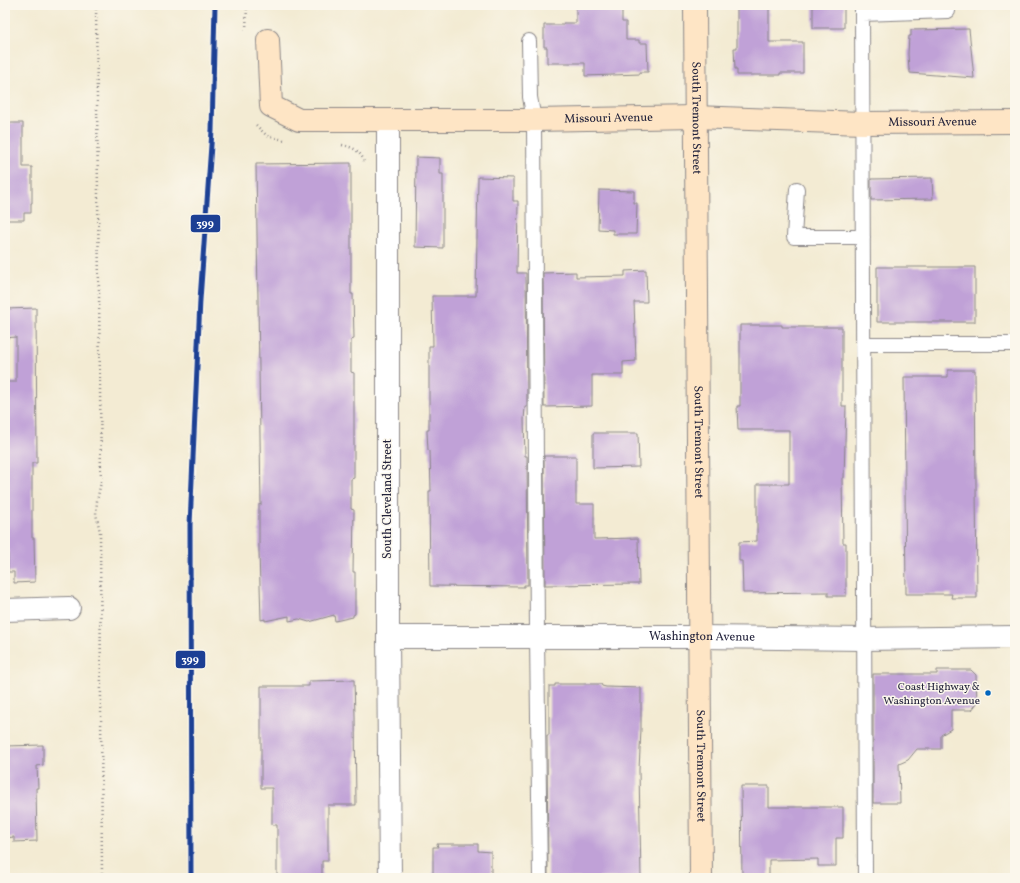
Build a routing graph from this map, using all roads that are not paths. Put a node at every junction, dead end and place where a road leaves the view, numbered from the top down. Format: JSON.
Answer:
{"nodes":[{"id":1,"x":694,"y":5,"type":"edge"},
{"id":2,"x":862,"y":10,"type":"edge"},
{"id":3,"x":948,"y":12,"type":"dead end"},
{"id":4,"x":268,"y":40,"type":"dead end"},
{"id":5,"x":529,"y":41,"type":"dead end"},
{"id":6,"x":695,"y":117,"type":"junction"},
{"id":7,"x":534,"y":120,"type":"junction"},
{"id":8,"x":388,"y":121,"type":"junction"},
{"id":9,"x":1015,"y":122,"type":"edge"},
{"id":10,"x":862,"y":123,"type":"junction"},
{"id":11,"x":797,"y":189,"type":"dead end"},
{"id":12,"x":863,"y":237,"type":"junction"},
{"id":13,"x":863,"y":344,"type":"junction"},
{"id":14,"x":1015,"y":344,"type":"edge"},
{"id":15,"x":69,"y":608,"type":"dead end"},
{"id":16,"x":5,"y":610,"type":"edge"},
{"id":17,"x":537,"y":636,"type":"junction"},
{"id":18,"x":388,"y":637,"type":"junction"},
{"id":19,"x":699,"y":637,"type":"junction"},
{"id":20,"x":1015,"y":637,"type":"edge"},
{"id":21,"x":864,"y":638,"type":"junction"},
{"id":22,"x":390,"y":878,"type":"edge"},
{"id":23,"x":540,"y":878,"type":"edge"},
{"id":24,"x":701,"y":878,"type":"edge"},
{"id":25,"x":865,"y":878,"type":"edge"}],
"edges":[{"from":1,"to":6,"type":"street","name":"South Tremont Street"},
{"from":2,"to":3,"type":"lane"},
{"from":2,"to":10,"type":"lane"},
{"from":4,"to":8,"type":"street","name":"Missouri Avenue"},
{"from":5,"to":7,"type":"lane"},
{"from":6,"to":7,"type":"street","name":"Missouri Avenue"},
{"from":6,"to":10,"type":"street","name":"Missouri Avenue"},
{"from":6,"to":19,"type":"street","name":"South Tremont Street"},
{"from":7,"to":8,"type":"street","name":"Missouri Avenue"},
{"from":7,"to":17,"type":"lane"},
{"from":8,"to":18,"type":"street","name":"South Cleveland Street"},
{"from":9,"to":10,"type":"street","name":"Missouri Avenue"},
{"from":10,"to":12,"type":"lane"},
{"from":11,"to":12,"type":"lane"},
{"from":12,"to":13,"type":"lane"},
{"from":13,"to":14,"type":"lane"},
{"from":13,"to":21,"type":"lane"},
{"from":15,"to":16,"type":"street"},
{"from":17,"to":18,"type":"street","name":"Washington Avenue"},
{"from":17,"to":19,"type":"street","name":"Washington Avenue"},
{"from":17,"to":23,"type":"lane"},
{"from":18,"to":22,"type":"street","name":"South Cleveland Street"},
{"from":19,"to":21,"type":"street","name":"Washington Avenue"},
{"from":19,"to":24,"type":"street","name":"South Tremont Street"},
{"from":20,"to":21,"type":"street","name":"Washington Avenue"},
{"from":21,"to":25,"type":"lane"}]}
